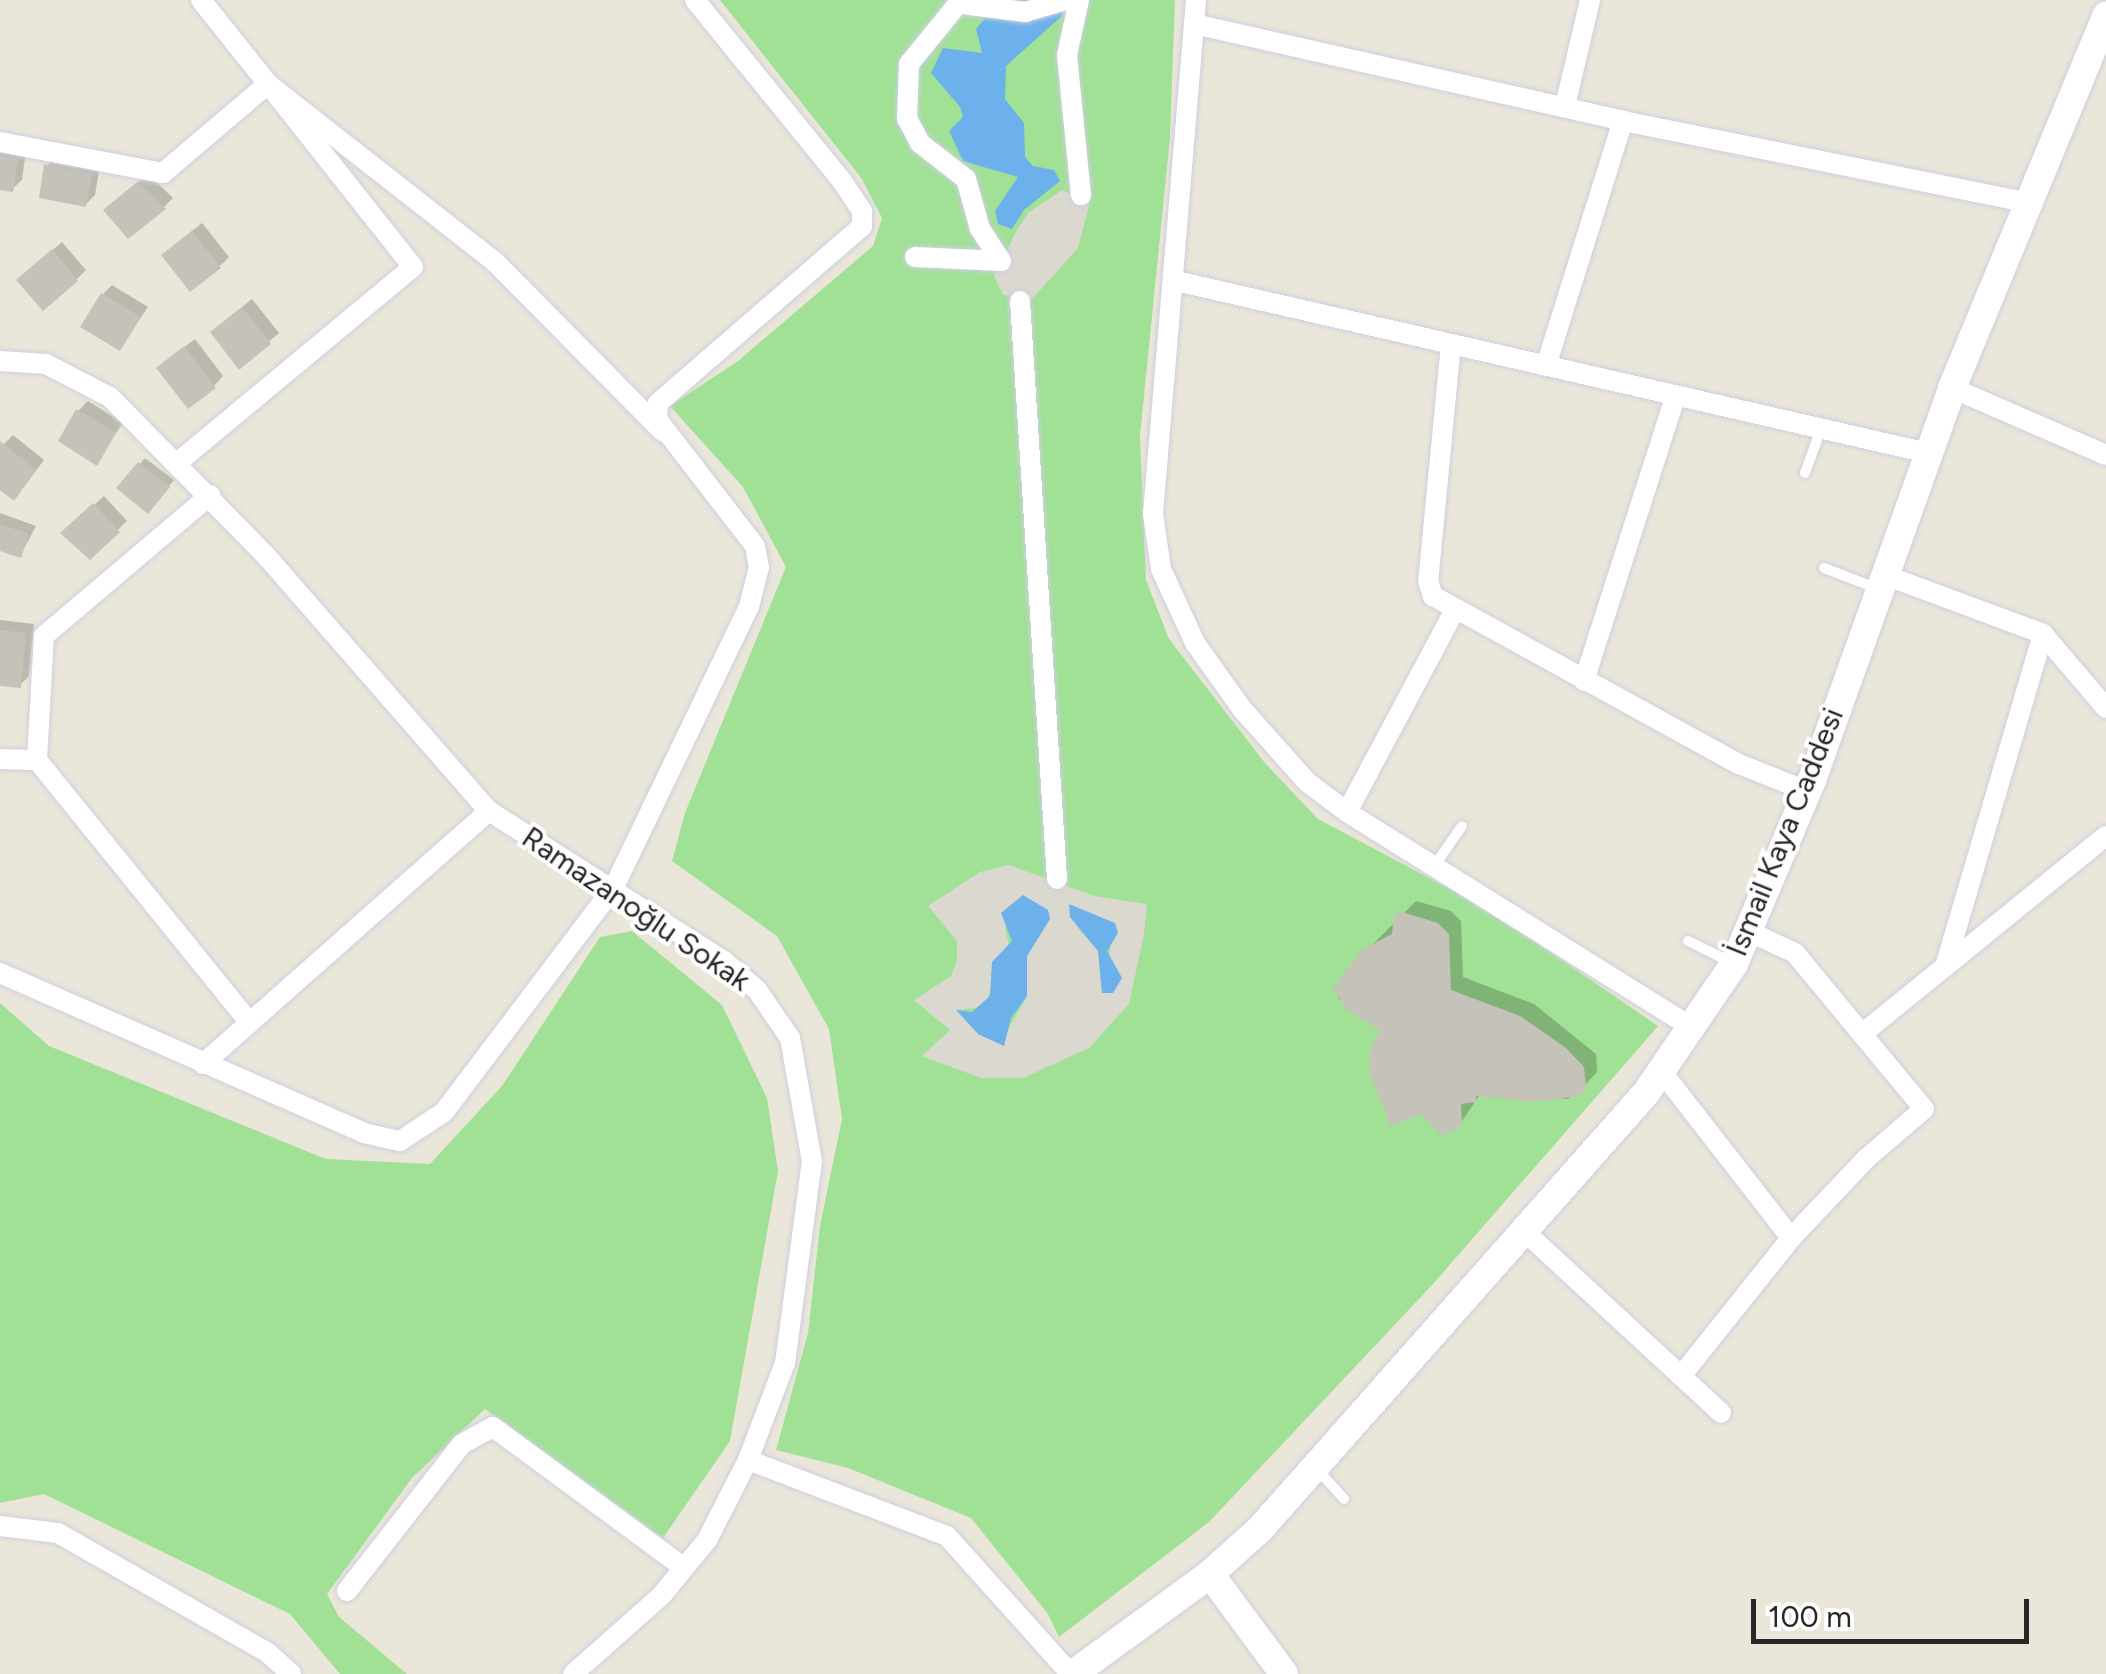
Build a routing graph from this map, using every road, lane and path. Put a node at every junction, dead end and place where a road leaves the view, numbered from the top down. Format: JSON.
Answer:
{"nodes":[{"id":1,"x":201,"y":0,"type":"edge"},
{"id":2,"x":695,"y":0,"type":"edge"},
{"id":3,"x":1066,"y":0,"type":"edge"},
{"id":4,"x":1080,"y":0,"type":"edge"},
{"id":5,"x":1196,"y":0,"type":"edge"},
{"id":6,"x":1590,"y":0,"type":"edge"},
{"id":7,"x":962,"y":2,"type":"edge"},
{"id":8,"x":2106,"y":16,"type":"edge"},
{"id":9,"x":1194,"y":24,"type":"junction"},
{"id":10,"x":268,"y":84,"type":"junction"},
{"id":11,"x":1565,"y":106,"type":"junction"},
{"id":12,"x":1623,"y":121,"type":"junction"},
{"id":13,"x":0,"y":142,"type":"edge"},
{"id":14,"x":1081,"y":195,"type":"dead end"},
{"id":15,"x":2029,"y":203,"type":"junction"},
{"id":16,"x":915,"y":256,"type":"dead end"},
{"id":17,"x":1176,"y":281,"type":"junction"},
{"id":18,"x":1020,"y":301,"type":"dead end"},
{"id":19,"x":1451,"y":344,"type":"junction"},
{"id":20,"x":0,"y":360,"type":"edge"},
{"id":21,"x":1546,"y":366,"type":"junction"},
{"id":22,"x":1952,"y":388,"type":"junction"},
{"id":23,"x":1676,"y":396,"type":"junction"},
{"id":24,"x":1821,"y":428,"type":"junction"},
{"id":25,"x":677,"y":446,"type":"junction"},
{"id":26,"x":1928,"y":453,"type":"junction"},
{"id":27,"x":2106,"y":456,"type":"edge"},
{"id":28,"x":178,"y":462,"type":"junction"},
{"id":29,"x":1805,"y":473,"type":"dead end"},
{"id":30,"x":210,"y":495,"type":"junction"},
{"id":31,"x":1824,"y":568,"type":"dead end"},
{"id":32,"x":1879,"y":581,"type":"junction"},
{"id":33,"x":1454,"y":610,"type":"junction"},
{"id":34,"x":2042,"y":634,"type":"junction"},
{"id":35,"x":1584,"y":681,"type":"junction"},
{"id":36,"x":2106,"y":708,"type":"edge"},
{"id":37,"x":0,"y":759,"type":"edge"},
{"id":38,"x":38,"y":760,"type":"junction"},
{"id":39,"x":1808,"y":790,"type":"junction"},
{"id":40,"x":489,"y":811,"type":"junction"},
{"id":41,"x":1346,"y":812,"type":"junction"},
{"id":42,"x":1462,"y":826,"type":"dead end"},
{"id":43,"x":2102,"y":848,"type":"edge"},
{"id":44,"x":1435,"y":865,"type":"junction"},
{"id":45,"x":1056,"y":879,"type":"dead end"},
{"id":46,"x":614,"y":886,"type":"junction"},
{"id":47,"x":1750,"y":932,"type":"junction"},
{"id":48,"x":1688,"y":942,"type":"dead end"},
{"id":49,"x":1734,"y":964,"type":"junction"},
{"id":50,"x":1945,"y":967,"type":"junction"},
{"id":51,"x":0,"y":973,"type":"edge"},
{"id":52,"x":250,"y":1022,"type":"junction"},
{"id":53,"x":1694,"y":1028,"type":"junction"},
{"id":54,"x":1862,"y":1034,"type":"junction"},
{"id":55,"x":203,"y":1064,"type":"junction"},
{"id":56,"x":1662,"y":1072,"type":"junction"},
{"id":57,"x":1524,"y":1231,"type":"junction"},
{"id":58,"x":1792,"y":1238,"type":"junction"},
{"id":59,"x":1681,"y":1376,"type":"junction"},
{"id":60,"x":1721,"y":1413,"type":"dead end"},
{"id":61,"x":748,"y":1460,"type":"junction"},
{"id":62,"x":1314,"y":1467,"type":"junction"},
{"id":63,"x":1344,"y":1499,"type":"dead end"},
{"id":64,"x":0,"y":1526,"type":"edge"},
{"id":65,"x":684,"y":1568,"type":"junction"},
{"id":66,"x":1210,"y":1574,"type":"junction"},
{"id":67,"x":347,"y":1591,"type":"dead end"},
{"id":68,"x":290,"y":1674,"type":"edge"},
{"id":69,"x":574,"y":1674,"type":"edge"},
{"id":70,"x":1072,"y":1674,"type":"edge"},
{"id":71,"x":1284,"y":1674,"type":"edge"}],
"edges":[{"from":1,"to":10,"type":"street"},
{"from":2,"to":25,"type":"street"},
{"from":3,"to":7,"type":"street"},
{"from":4,"to":14,"type":"street"},
{"from":5,"to":9,"type":"street"},
{"from":6,"to":11,"type":"street"},
{"from":7,"to":16,"type":"street"},
{"from":8,"to":15,"type":"street","name":"İsmail Kaya Caddesi"},
{"from":9,"to":11,"type":"street"},
{"from":9,"to":17,"type":"street"},
{"from":10,"to":13,"type":"street"},
{"from":10,"to":25,"type":"street"},
{"from":10,"to":28,"type":"street"},
{"from":11,"to":12,"type":"street"},
{"from":12,"to":15,"type":"street"},
{"from":12,"to":21,"type":"street"},
{"from":15,"to":22,"type":"street","name":"İsmail Kaya Caddesi"},
{"from":17,"to":19,"type":"street"},
{"from":17,"to":41,"type":"street"},
{"from":18,"to":45,"type":"street"},
{"from":19,"to":21,"type":"street"},
{"from":19,"to":33,"type":"street"},
{"from":20,"to":28,"type":"street","name":"Ramazanoğlu Sokak"},
{"from":21,"to":23,"type":"street"},
{"from":22,"to":26,"type":"street","name":"İsmail Kaya Caddesi"},
{"from":22,"to":27,"type":"street"},
{"from":23,"to":24,"type":"street"},
{"from":23,"to":35,"type":"street"},
{"from":24,"to":26,"type":"street"},
{"from":24,"to":29,"type":"lane"},
{"from":25,"to":46,"type":"street"},
{"from":26,"to":32,"type":"street","name":"İsmail Kaya Caddesi"},
{"from":28,"to":30,"type":"street","name":"Ramazanoğlu Sokak"},
{"from":30,"to":38,"type":"street"},
{"from":30,"to":40,"type":"street","name":"Ramazanoğlu Sokak"},
{"from":31,"to":32,"type":"lane"},
{"from":32,"to":34,"type":"street"},
{"from":32,"to":39,"type":"street","name":"İsmail Kaya Caddesi"},
{"from":33,"to":35,"type":"street"},
{"from":33,"to":41,"type":"street"},
{"from":34,"to":36,"type":"street"},
{"from":34,"to":50,"type":"street"},
{"from":35,"to":39,"type":"street"},
{"from":37,"to":38,"type":"street"},
{"from":38,"to":52,"type":"street"},
{"from":39,"to":47,"type":"street","name":"İsmail Kaya Caddesi"},
{"from":40,"to":46,"type":"street","name":"Ramazanoğlu Sokak"},
{"from":40,"to":52,"type":"street"},
{"from":41,"to":44,"type":"street"},
{"from":42,"to":44,"type":"lane"},
{"from":43,"to":50,"type":"street"},
{"from":44,"to":53,"type":"street"},
{"from":46,"to":55,"type":"street"},
{"from":46,"to":61,"type":"street","name":"Ramazanoğlu Sokak"},
{"from":47,"to":49,"type":"street","name":"İsmail Kaya Caddesi"},
{"from":47,"to":54,"type":"street"},
{"from":48,"to":49,"type":"lane"},
{"from":49,"to":53,"type":"street","name":"İsmail Kaya Caddesi"},
{"from":50,"to":54,"type":"street"},
{"from":51,"to":55,"type":"street"},
{"from":52,"to":55,"type":"street"},
{"from":53,"to":56,"type":"street","name":"İsmail Kaya Caddesi"},
{"from":54,"to":58,"type":"street"},
{"from":56,"to":57,"type":"street","name":"İsmail Kaya Caddesi"},
{"from":56,"to":58,"type":"street"},
{"from":57,"to":59,"type":"street"},
{"from":57,"to":62,"type":"street","name":"İsmail Kaya Caddesi"},
{"from":58,"to":59,"type":"street"},
{"from":59,"to":60,"type":"street"},
{"from":61,"to":65,"type":"street","name":"Ramazanoğlu Sokak"},
{"from":61,"to":70,"type":"street"},
{"from":62,"to":63,"type":"lane"},
{"from":62,"to":66,"type":"street","name":"İsmail Kaya Caddesi"},
{"from":64,"to":68,"type":"street"},
{"from":65,"to":67,"type":"street"},
{"from":65,"to":69,"type":"street","name":"Ramazanoğlu Sokak"},
{"from":66,"to":70,"type":"street","name":"İsmail Kaya Caddesi"},
{"from":66,"to":71,"type":"street"}]}
